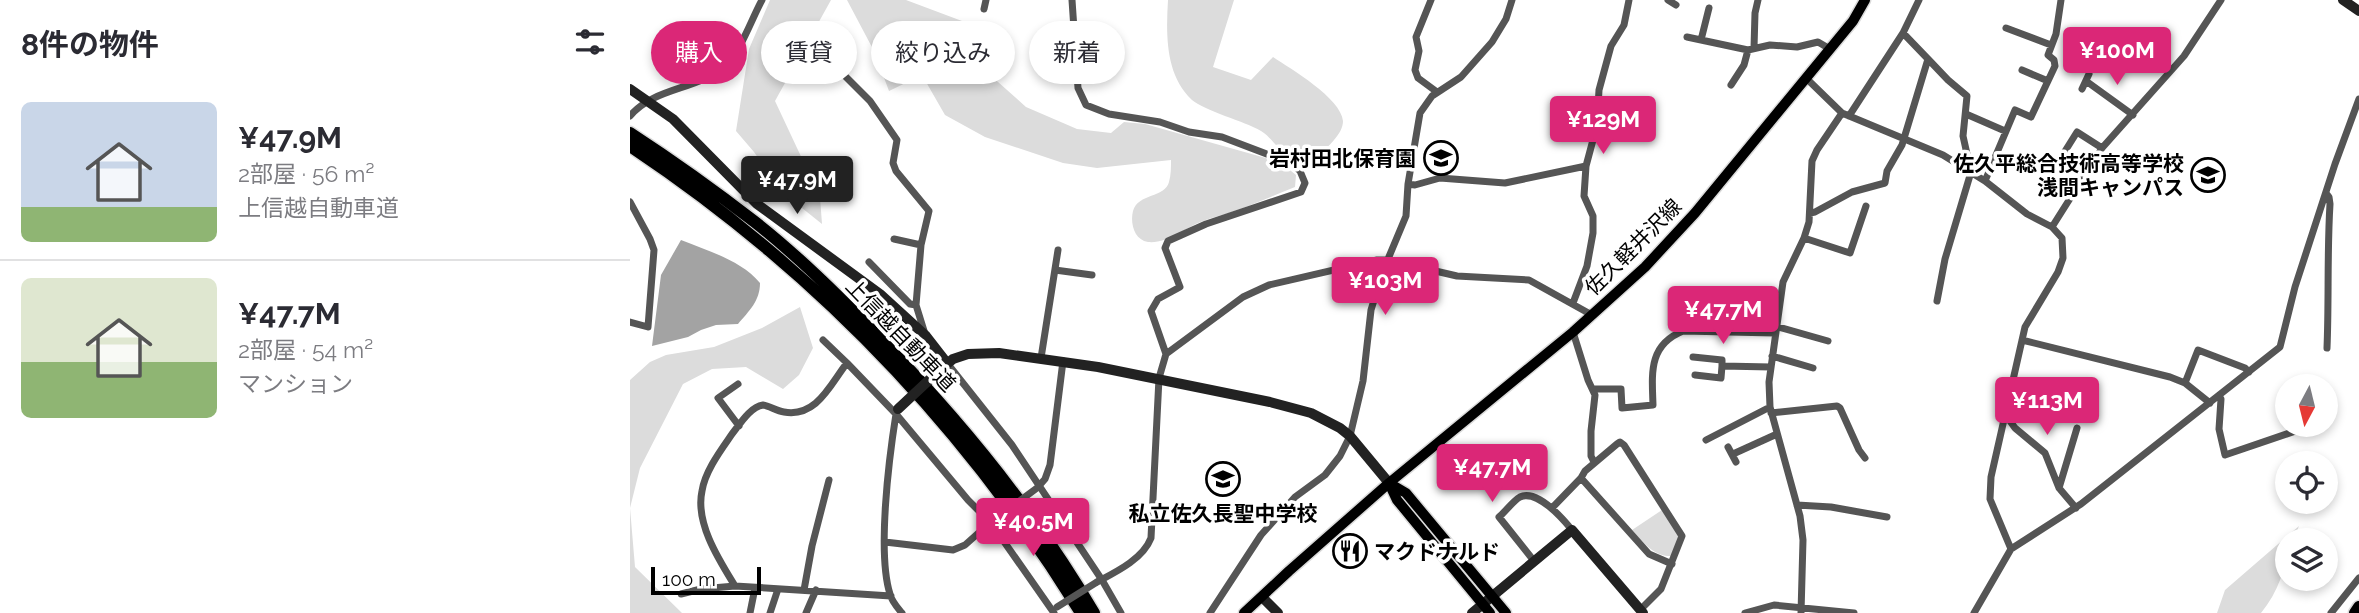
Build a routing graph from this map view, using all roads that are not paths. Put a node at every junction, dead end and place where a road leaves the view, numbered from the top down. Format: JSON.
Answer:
{"nodes":[{"id":1,"x":762,"y":0,"type":"edge"},
{"id":2,"x":986,"y":0,"type":"edge"},
{"id":3,"x":1072,"y":0,"type":"edge"},
{"id":4,"x":1431,"y":0,"type":"edge"},
{"id":5,"x":1512,"y":0,"type":"edge"},
{"id":6,"x":1629,"y":0,"type":"edge"},
{"id":7,"x":1758,"y":0,"type":"edge"},
{"id":8,"x":1865,"y":0,"type":"edge"},
{"id":9,"x":1919,"y":0,"type":"edge"},
{"id":10,"x":2061,"y":0,"type":"edge"},
{"id":11,"x":2221,"y":0,"type":"edge"},
{"id":12,"x":2343,"y":0,"type":"edge"},
{"id":13,"x":1667,"y":2,"type":"edge"},
{"id":14,"x":1676,"y":5,"type":"dead end"},
{"id":15,"x":1709,"y":8,"type":"dead end"},
{"id":16,"x":984,"y":9,"type":"dead end"},
{"id":17,"x":2359,"y":11,"type":"edge"},
{"id":18,"x":2006,"y":28,"type":"dead end"},
{"id":19,"x":1903,"y":33,"type":"junction"},
{"id":20,"x":1687,"y":37,"type":"dead end"},
{"id":21,"x":1701,"y":40,"type":"junction"},
{"id":22,"x":2051,"y":46,"type":"junction"},
{"id":23,"x":1751,"y":49,"type":"junction"},
{"id":24,"x":1829,"y":49,"type":"junction"},
{"id":25,"x":1928,"y":59,"type":"junction"},
{"id":26,"x":2022,"y":70,"type":"dead end"},
{"id":27,"x":1806,"y":78,"type":"junction"},
{"id":28,"x":2048,"y":80,"type":"junction"},
{"id":29,"x":2086,"y":81,"type":"dead end"},
{"id":30,"x":852,"y":84,"type":"edge"},
{"id":31,"x":1731,"y":85,"type":"dead end"},
{"id":32,"x":630,"y":89,"type":"edge"},
{"id":33,"x":1437,"y":92,"type":"junction"},
{"id":34,"x":2359,"y":99,"type":"edge"},
{"id":35,"x":649,"y":100,"type":"junction"},
{"id":36,"x":1845,"y":114,"type":"junction"},
{"id":37,"x":1966,"y":114,"type":"junction"},
{"id":38,"x":630,"y":116,"type":"edge"},
{"id":39,"x":2133,"y":116,"type":"junction"},
{"id":40,"x":2005,"y":131,"type":"junction"},
{"id":41,"x":630,"y":133,"type":"edge"},
{"id":42,"x":1903,"y":139,"type":"junction"},
{"id":43,"x":630,"y":146,"type":"edge"},
{"id":44,"x":2102,"y":148,"type":"junction"},
{"id":45,"x":1586,"y":166,"type":"junction"},
{"id":46,"x":2086,"y":170,"type":"junction"},
{"id":47,"x":1971,"y":172,"type":"junction"},
{"id":48,"x":1985,"y":181,"type":"junction"},
{"id":49,"x":1408,"y":184,"type":"junction"},
{"id":50,"x":2326,"y":194,"type":"junction"},
{"id":51,"x":630,"y":202,"type":"edge"},
{"id":52,"x":1866,"y":206,"type":"dead end"},
{"id":53,"x":1810,"y":212,"type":"junction"},
{"id":54,"x":1854,"y":213,"type":"dead end"},
{"id":55,"x":1863,"y":215,"type":"junction"},
{"id":56,"x":2052,"y":226,"type":"junction"},
{"id":57,"x":1804,"y":238,"type":"junction"},
{"id":58,"x":894,"y":239,"type":"dead end"},
{"id":59,"x":921,"y":245,"type":"junction"},
{"id":60,"x":1058,"y":250,"type":"dead end"},
{"id":61,"x":1388,"y":260,"type":"junction"},
{"id":62,"x":869,"y":262,"type":"dead end"},
{"id":63,"x":1055,"y":270,"type":"junction"},
{"id":64,"x":1092,"y":275,"type":"dead end"},
{"id":65,"x":1937,"y":301,"type":"dead end"},
{"id":66,"x":1573,"y":303,"type":"junction"},
{"id":67,"x":916,"y":305,"type":"junction"},
{"id":68,"x":1592,"y":314,"type":"junction"},
{"id":69,"x":630,"y":322,"type":"edge"},
{"id":70,"x":1775,"y":330,"type":"junction"},
{"id":71,"x":1573,"y":332,"type":"junction"},
{"id":72,"x":926,"y":336,"type":"junction"},
{"id":73,"x":824,"y":340,"type":"dead end"},
{"id":74,"x":2022,"y":340,"type":"junction"},
{"id":75,"x":1828,"y":341,"type":"dead end"},
{"id":76,"x":2327,"y":348,"type":"dead end"},
{"id":77,"x":1166,"y":354,"type":"junction"},
{"id":78,"x":1772,"y":356,"type":"junction"},
{"id":79,"x":1041,"y":358,"type":"junction"},
{"id":80,"x":1693,"y":358,"type":"dead end"},
{"id":81,"x":1063,"y":361,"type":"junction"},
{"id":82,"x":847,"y":363,"type":"junction"},
{"id":83,"x":945,"y":365,"type":"junction"},
{"id":84,"x":1722,"y":366,"type":"junction"},
{"id":85,"x":1771,"y":367,"type":"junction"},
{"id":86,"x":1813,"y":368,"type":"dead end"},
{"id":87,"x":2249,"y":372,"type":"junction"},
{"id":88,"x":1695,"y":375,"type":"dead end"},
{"id":89,"x":1159,"y":378,"type":"junction"},
{"id":90,"x":2185,"y":383,"type":"junction"},
{"id":91,"x":738,"y":384,"type":"dead end"},
{"id":92,"x":1594,"y":390,"type":"junction"},
{"id":93,"x":2219,"y":396,"type":"junction"},
{"id":94,"x":2210,"y":403,"type":"junction"},
{"id":95,"x":1771,"y":410,"type":"junction"},
{"id":96,"x":897,"y":411,"type":"junction"},
{"id":97,"x":2005,"y":414,"type":"junction"},
{"id":98,"x":739,"y":426,"type":"junction"},
{"id":99,"x":2077,"y":428,"type":"dead end"},
{"id":100,"x":1777,"y":434,"type":"junction"},
{"id":101,"x":1350,"y":436,"type":"junction"},
{"id":102,"x":2275,"y":438,"type":"edge"},
{"id":103,"x":1706,"y":440,"type":"dead end"},
{"id":104,"x":1865,"y":458,"type":"dead end"},
{"id":105,"x":1594,"y":462,"type":"junction"},
{"id":106,"x":1736,"y":463,"type":"dead end"},
{"id":107,"x":1581,"y":478,"type":"junction"},
{"id":108,"x":829,"y":480,"type":"dead end"},
{"id":109,"x":1389,"y":483,"type":"junction"},
{"id":110,"x":1038,"y":487,"type":"junction"},
{"id":111,"x":2059,"y":488,"type":"junction"},
{"id":112,"x":1797,"y":505,"type":"junction"},
{"id":113,"x":1552,"y":508,"type":"junction"},
{"id":114,"x":2076,"y":508,"type":"junction"},
{"id":115,"x":1887,"y":517,"type":"dead end"},
{"id":116,"x":992,"y":521,"type":"junction"},
{"id":117,"x":1572,"y":530,"type":"junction"},
{"id":118,"x":885,"y":542,"type":"junction"},
{"id":119,"x":2011,"y":549,"type":"junction"},
{"id":120,"x":1534,"y":561,"type":"junction"},
{"id":121,"x":1672,"y":564,"type":"junction"},
{"id":122,"x":2359,"y":578,"type":"edge"},
{"id":123,"x":1099,"y":581,"type":"junction"},
{"id":124,"x":734,"y":586,"type":"junction"},
{"id":125,"x":755,"y":588,"type":"junction"},
{"id":126,"x":778,"y":589,"type":"junction"},
{"id":127,"x":804,"y":590,"type":"junction"},
{"id":128,"x":816,"y":590,"type":"junction"},
{"id":129,"x":681,"y":594,"type":"dead end"},
{"id":130,"x":891,"y":596,"type":"junction"},
{"id":131,"x":1262,"y":597,"type":"junction"},
{"id":132,"x":1489,"y":605,"type":"edge"},
{"id":133,"x":2359,"y":607,"type":"edge"},
{"id":134,"x":1801,"y":610,"type":"edge"},
{"id":135,"x":1052,"y":611,"type":"edge"},
{"id":136,"x":1641,"y":611,"type":"edge"},
{"id":137,"x":750,"y":613,"type":"edge"},
{"id":138,"x":770,"y":613,"type":"edge"},
{"id":139,"x":806,"y":613,"type":"edge"},
{"id":140,"x":902,"y":613,"type":"edge"},
{"id":141,"x":1081,"y":613,"type":"edge"},
{"id":142,"x":1094,"y":613,"type":"edge"},
{"id":143,"x":1121,"y":613,"type":"edge"},
{"id":144,"x":1210,"y":613,"type":"edge"},
{"id":145,"x":1244,"y":613,"type":"edge"},
{"id":146,"x":1278,"y":613,"type":"edge"},
{"id":147,"x":1472,"y":613,"type":"edge"},
{"id":148,"x":1506,"y":613,"type":"edge"},
{"id":149,"x":1745,"y":613,"type":"edge"},
{"id":150,"x":1853,"y":613,"type":"edge"},
{"id":151,"x":1974,"y":613,"type":"edge"},
{"id":152,"x":2331,"y":613,"type":"edge"},
{"id":153,"x":2355,"y":613,"type":"edge"}],
"edges":[{"from":1,"to":35,"type":"street"},
{"from":2,"to":16,"type":"street"},
{"from":3,"to":77,"type":"street"},
{"from":4,"to":33,"type":"street"},
{"from":5,"to":33,"type":"street"},
{"from":6,"to":45,"type":"street"},
{"from":7,"to":23,"type":"street"},
{"from":8,"to":24,"type":"main road","name":"佐久軽井沢線"},
{"from":9,"to":19,"type":"street"},
{"from":10,"to":22,"type":"street"},
{"from":11,"to":39,"type":"street"},
{"from":12,"to":17,"type":"street"},
{"from":13,"to":14,"type":"street"},
{"from":15,"to":21,"type":"street"},
{"from":18,"to":22,"type":"street"},
{"from":19,"to":25,"type":"street"},
{"from":19,"to":36,"type":"street"},
{"from":20,"to":21,"type":"street"},
{"from":21,"to":23,"type":"street"},
{"from":22,"to":28,"type":"street"},
{"from":23,"to":24,"type":"street"},
{"from":23,"to":31,"type":"street"},
{"from":24,"to":27,"type":"main road","name":"佐久軽井沢線"},
{"from":25,"to":37,"type":"street"},
{"from":25,"to":42,"type":"street"},
{"from":26,"to":28,"type":"street"},
{"from":27,"to":36,"type":"street"},
{"from":27,"to":68,"type":"main road","name":"佐久軽井沢線"},
{"from":28,"to":40,"type":"street"},
{"from":29,"to":39,"type":"street"},
{"from":30,"to":59,"type":"street"},
{"from":32,"to":35,"type":"street"},
{"from":33,"to":49,"type":"street"},
{"from":34,"to":50,"type":"street"},
{"from":35,"to":38,"type":"street"},
{"from":35,"to":72,"type":"street"},
{"from":36,"to":42,"type":"street"},
{"from":36,"to":53,"type":"street"},
{"from":37,"to":40,"type":"street"},
{"from":37,"to":47,"type":"street"},
{"from":39,"to":44,"type":"street"},
{"from":40,"to":48,"type":"street"},
{"from":41,"to":142,"type":"highway","name":"上信越自動車道"},
{"from":42,"to":47,"type":"street"},
{"from":42,"to":53,"type":"street"},
{"from":43,"to":141,"type":"highway","name":"上信越自動車道"},
{"from":44,"to":46,"type":"street"},
{"from":44,"to":46,"type":"street"},
{"from":45,"to":49,"type":"street"},
{"from":45,"to":66,"type":"street"},
{"from":46,"to":56,"type":"street"},
{"from":47,"to":48,"type":"street"},
{"from":47,"to":65,"type":"street"},
{"from":48,"to":56,"type":"street"},
{"from":49,"to":61,"type":"street"},
{"from":50,"to":76,"type":"street"},
{"from":50,"to":87,"type":"street"},
{"from":51,"to":69,"type":"street"},
{"from":52,"to":55,"type":"street"},
{"from":53,"to":57,"type":"street"},
{"from":54,"to":55,"type":"street"},
{"from":55,"to":57,"type":"street"},
{"from":56,"to":74,"type":"street"},
{"from":57,"to":70,"type":"street"},
{"from":58,"to":59,"type":"street"},
{"from":59,"to":67,"type":"street"},
{"from":60,"to":63,"type":"street"},
{"from":61,"to":66,"type":"street"},
{"from":61,"to":77,"type":"street"},
{"from":61,"to":101,"type":"street"},
{"from":62,"to":67,"type":"street"},
{"from":63,"to":64,"type":"street"},
{"from":63,"to":79,"type":"street"},
{"from":66,"to":68,"type":"street"},
{"from":67,"to":72,"type":"street"},
{"from":68,"to":71,"type":"main road","name":"佐久軽井沢線"},
{"from":70,"to":75,"type":"street"},
{"from":70,"to":78,"type":"street"},
{"from":70,"to":92,"type":"street"},
{"from":71,"to":92,"type":"street"},
{"from":71,"to":109,"type":"main road","name":"佐久軽井沢線"},
{"from":72,"to":83,"type":"street"},
{"from":73,"to":82,"type":"street"},
{"from":74,"to":90,"type":"street"},
{"from":74,"to":97,"type":"street"},
{"from":77,"to":89,"type":"street"},
{"from":78,"to":85,"type":"street"},
{"from":78,"to":86,"type":"street"},
{"from":79,"to":81,"type":"street"},
{"from":79,"to":83,"type":"street"},
{"from":80,"to":84,"type":"street"},
{"from":81,"to":89,"type":"street"},
{"from":81,"to":110,"type":"street"},
{"from":82,"to":96,"type":"street"},
{"from":82,"to":98,"type":"street"},
{"from":83,"to":96,"type":"street","bridge":true},
{"from":83,"to":110,"type":"street"},
{"from":84,"to":85,"type":"street"},
{"from":84,"to":88,"type":"street"},
{"from":85,"to":95,"type":"street"},
{"from":87,"to":90,"type":"street"},
{"from":87,"to":93,"type":"street"},
{"from":89,"to":101,"type":"street"},
{"from":89,"to":123,"type":"street"},
{"from":90,"to":94,"type":"street"},
{"from":91,"to":98,"type":"street"},
{"from":92,"to":105,"type":"street"},
{"from":93,"to":94,"type":"street"},
{"from":93,"to":102,"type":"street"},
{"from":94,"to":114,"type":"street"},
{"from":95,"to":100,"type":"street"},
{"from":95,"to":103,"type":"street"},
{"from":95,"to":104,"type":"street"},
{"from":96,"to":116,"type":"street"},
{"from":96,"to":118,"type":"street"},
{"from":97,"to":111,"type":"street"},
{"from":97,"to":119,"type":"street"},
{"from":98,"to":124,"type":"street"},
{"from":99,"to":111,"type":"street"},
{"from":100,"to":106,"type":"street"},
{"from":100,"to":112,"type":"street"},
{"from":101,"to":109,"type":"street"},
{"from":101,"to":144,"type":"street"},
{"from":105,"to":107,"type":"street"},
{"from":105,"to":121,"type":"street"},
{"from":107,"to":113,"type":"street"},
{"from":107,"to":121,"type":"street"},
{"from":108,"to":127,"type":"street"},
{"from":109,"to":131,"type":"main road","name":"佐久軽井沢線"},
{"from":109,"to":132,"type":"main road"},
{"from":110,"to":116,"type":"street","bridge":true},
{"from":110,"to":123,"type":"street"},
{"from":111,"to":114,"type":"street"},
{"from":112,"to":115,"type":"street"},
{"from":112,"to":134,"type":"street"},
{"from":113,"to":117,"type":"street"},
{"from":113,"to":120,"type":"street"},
{"from":114,"to":119,"type":"street"},
{"from":116,"to":118,"type":"street"},
{"from":116,"to":135,"type":"street"},
{"from":117,"to":120,"type":"street"},
{"from":117,"to":136,"type":"street"},
{"from":118,"to":130,"type":"street"},
{"from":119,"to":151,"type":"street"},
{"from":120,"to":132,"type":"street"},
{"from":121,"to":136,"type":"street"},
{"from":122,"to":152,"type":"street"},
{"from":123,"to":135,"type":"street","bridge":true},
{"from":123,"to":143,"type":"street"},
{"from":124,"to":125,"type":"street"},
{"from":124,"to":129,"type":"street"},
{"from":125,"to":126,"type":"street"},
{"from":125,"to":137,"type":"street"},
{"from":126,"to":127,"type":"street"},
{"from":126,"to":138,"type":"street"},
{"from":127,"to":128,"type":"street"},
{"from":128,"to":130,"type":"street"},
{"from":128,"to":139,"type":"street"},
{"from":130,"to":140,"type":"street"},
{"from":131,"to":145,"type":"main road","name":"佐久軽井沢線"},
{"from":131,"to":146,"type":"street"},
{"from":132,"to":147,"type":"street"},
{"from":132,"to":148,"type":"main road"},
{"from":133,"to":153,"type":"highway"},
{"from":134,"to":149,"type":"street"},
{"from":134,"to":150,"type":"street"}]}
